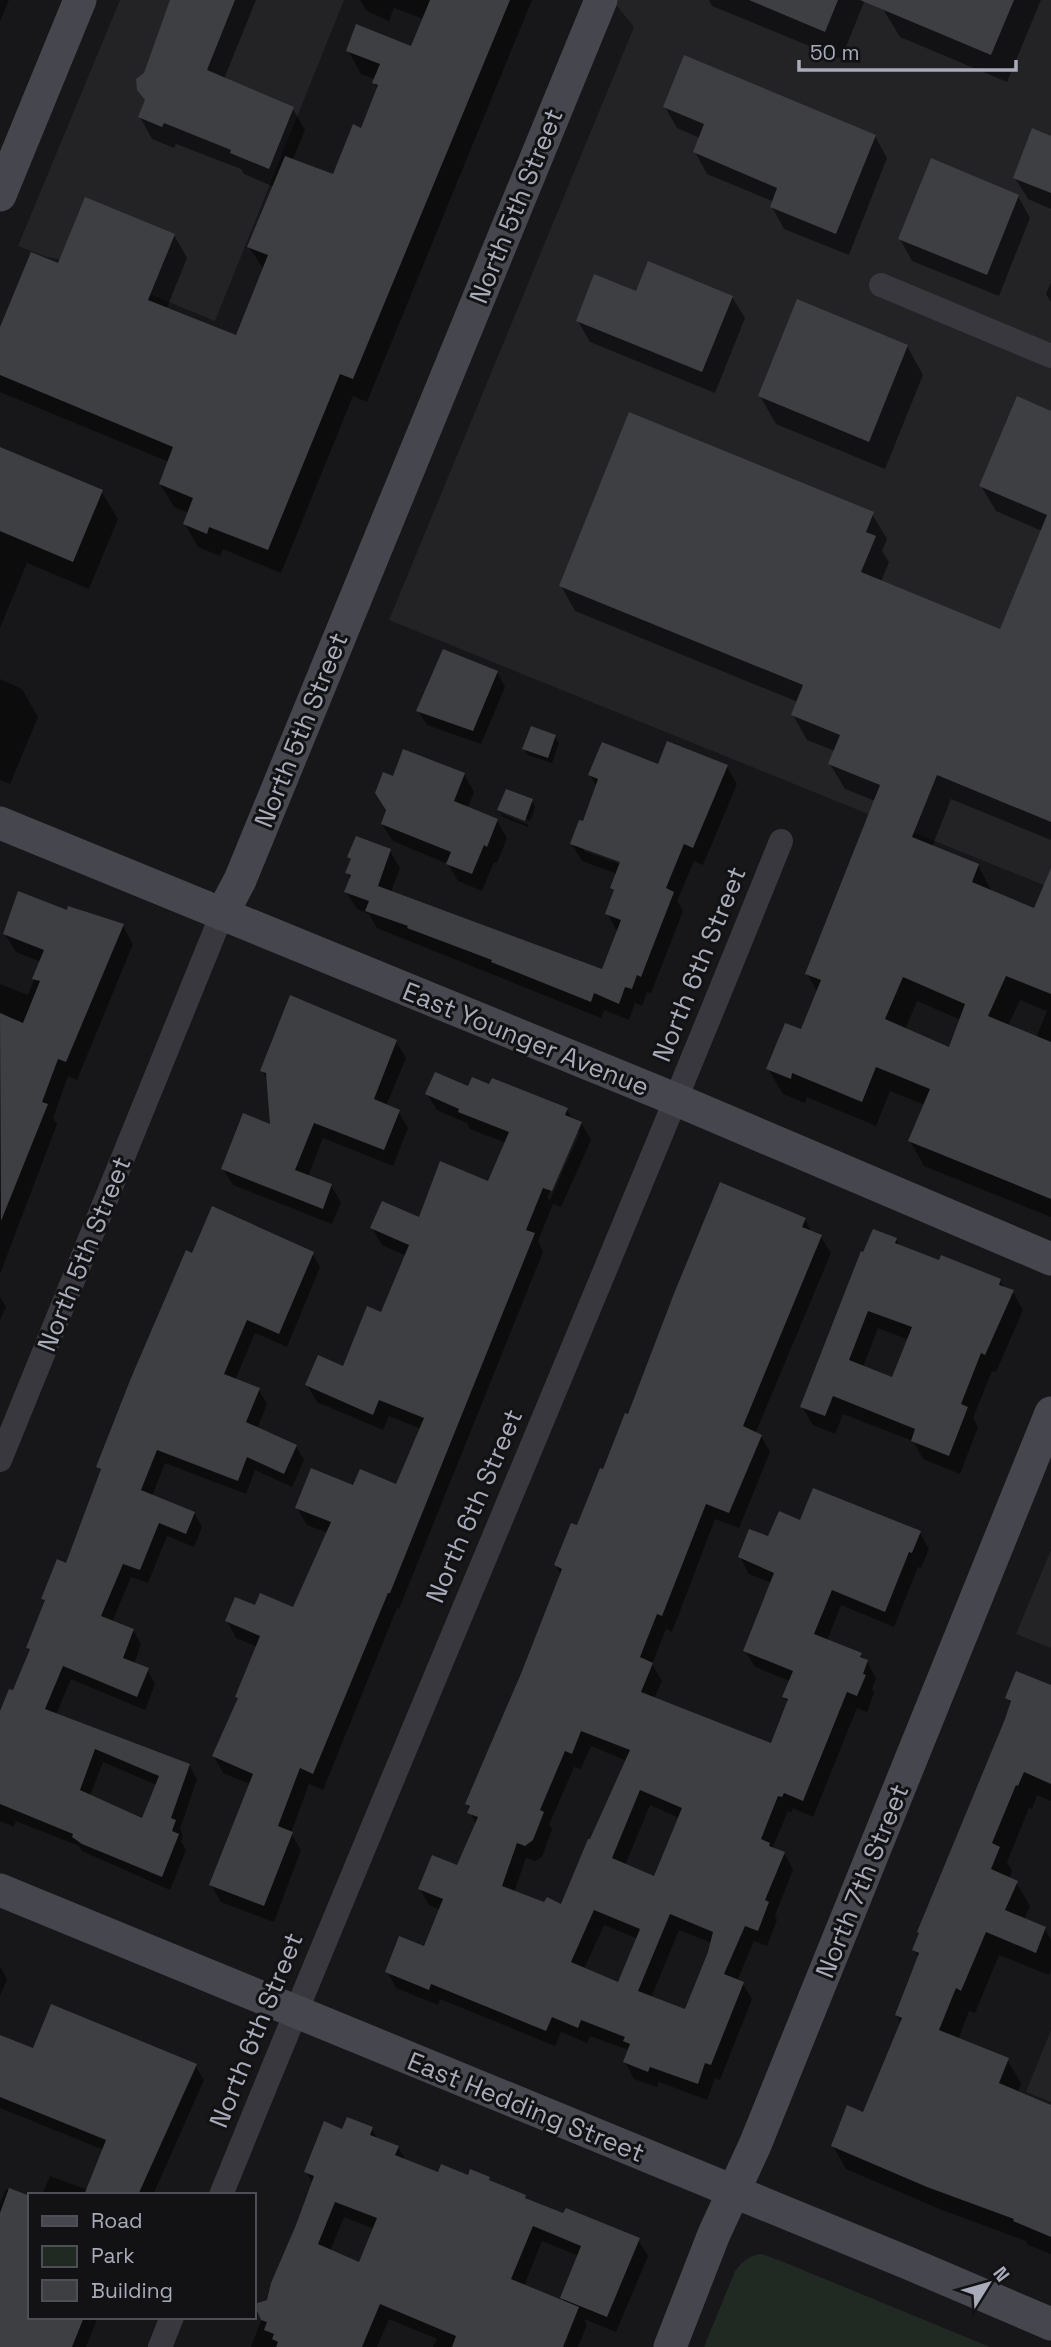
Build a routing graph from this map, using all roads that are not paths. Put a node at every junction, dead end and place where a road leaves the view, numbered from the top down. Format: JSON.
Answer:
{"nodes":[{"id":1,"x":80,"y":0,"type":"edge"},
{"id":2,"x":601,"y":0,"type":"edge"},
{"id":3,"x":0,"y":195,"type":"edge"},
{"id":4,"x":881,"y":285,"type":"dead end"},
{"id":5,"x":1051,"y":356,"type":"edge"},
{"id":6,"x":0,"y":823,"type":"edge"},
{"id":7,"x":781,"y":841,"type":"dead end"},
{"id":8,"x":222,"y":914,"type":"junction"},
{"id":9,"x":677,"y":1100,"type":"junction"},
{"id":10,"x":1051,"y":1259,"type":"edge"},
{"id":11,"x":1051,"y":1413,"type":"edge"},
{"id":12,"x":0,"y":1460,"type":"edge"},
{"id":13,"x":0,"y":1890,"type":"edge"},
{"id":14,"x":295,"y":2012,"type":"junction"},
{"id":15,"x":222,"y":2193,"type":"edge"},
{"id":16,"x":734,"y":2193,"type":"junction"},
{"id":17,"x":171,"y":2319,"type":"edge"},
{"id":18,"x":1051,"y":2324,"type":"edge"},
{"id":19,"x":160,"y":2347,"type":"edge"},
{"id":20,"x":670,"y":2347,"type":"edge"}],
"edges":[{"from":1,"to":3,"type":"street"},
{"from":2,"to":8,"type":"street","name":"North 5th Street"},
{"from":4,"to":5,"type":"street"},
{"from":6,"to":8,"type":"street","name":"East Younger Avenue"},
{"from":7,"to":9,"type":"street","name":"North 6th Street"},
{"from":8,"to":9,"type":"street","name":"East Younger Avenue"},
{"from":8,"to":12,"type":"street","name":"North 5th Street"},
{"from":9,"to":10,"type":"street","name":"East Younger Avenue"},
{"from":9,"to":14,"type":"street","name":"North 6th Street"},
{"from":11,"to":16,"type":"street","name":"North 7th Street"},
{"from":13,"to":14,"type":"street","name":"East Hedding Street"},
{"from":14,"to":15,"type":"street","name":"North 6th Street"},
{"from":14,"to":16,"type":"street","name":"East Hedding Street"},
{"from":16,"to":18,"type":"street","name":"East Hedding Street"},
{"from":16,"to":20,"type":"street","name":"North 7th Street"},
{"from":17,"to":19,"type":"street"}]}
